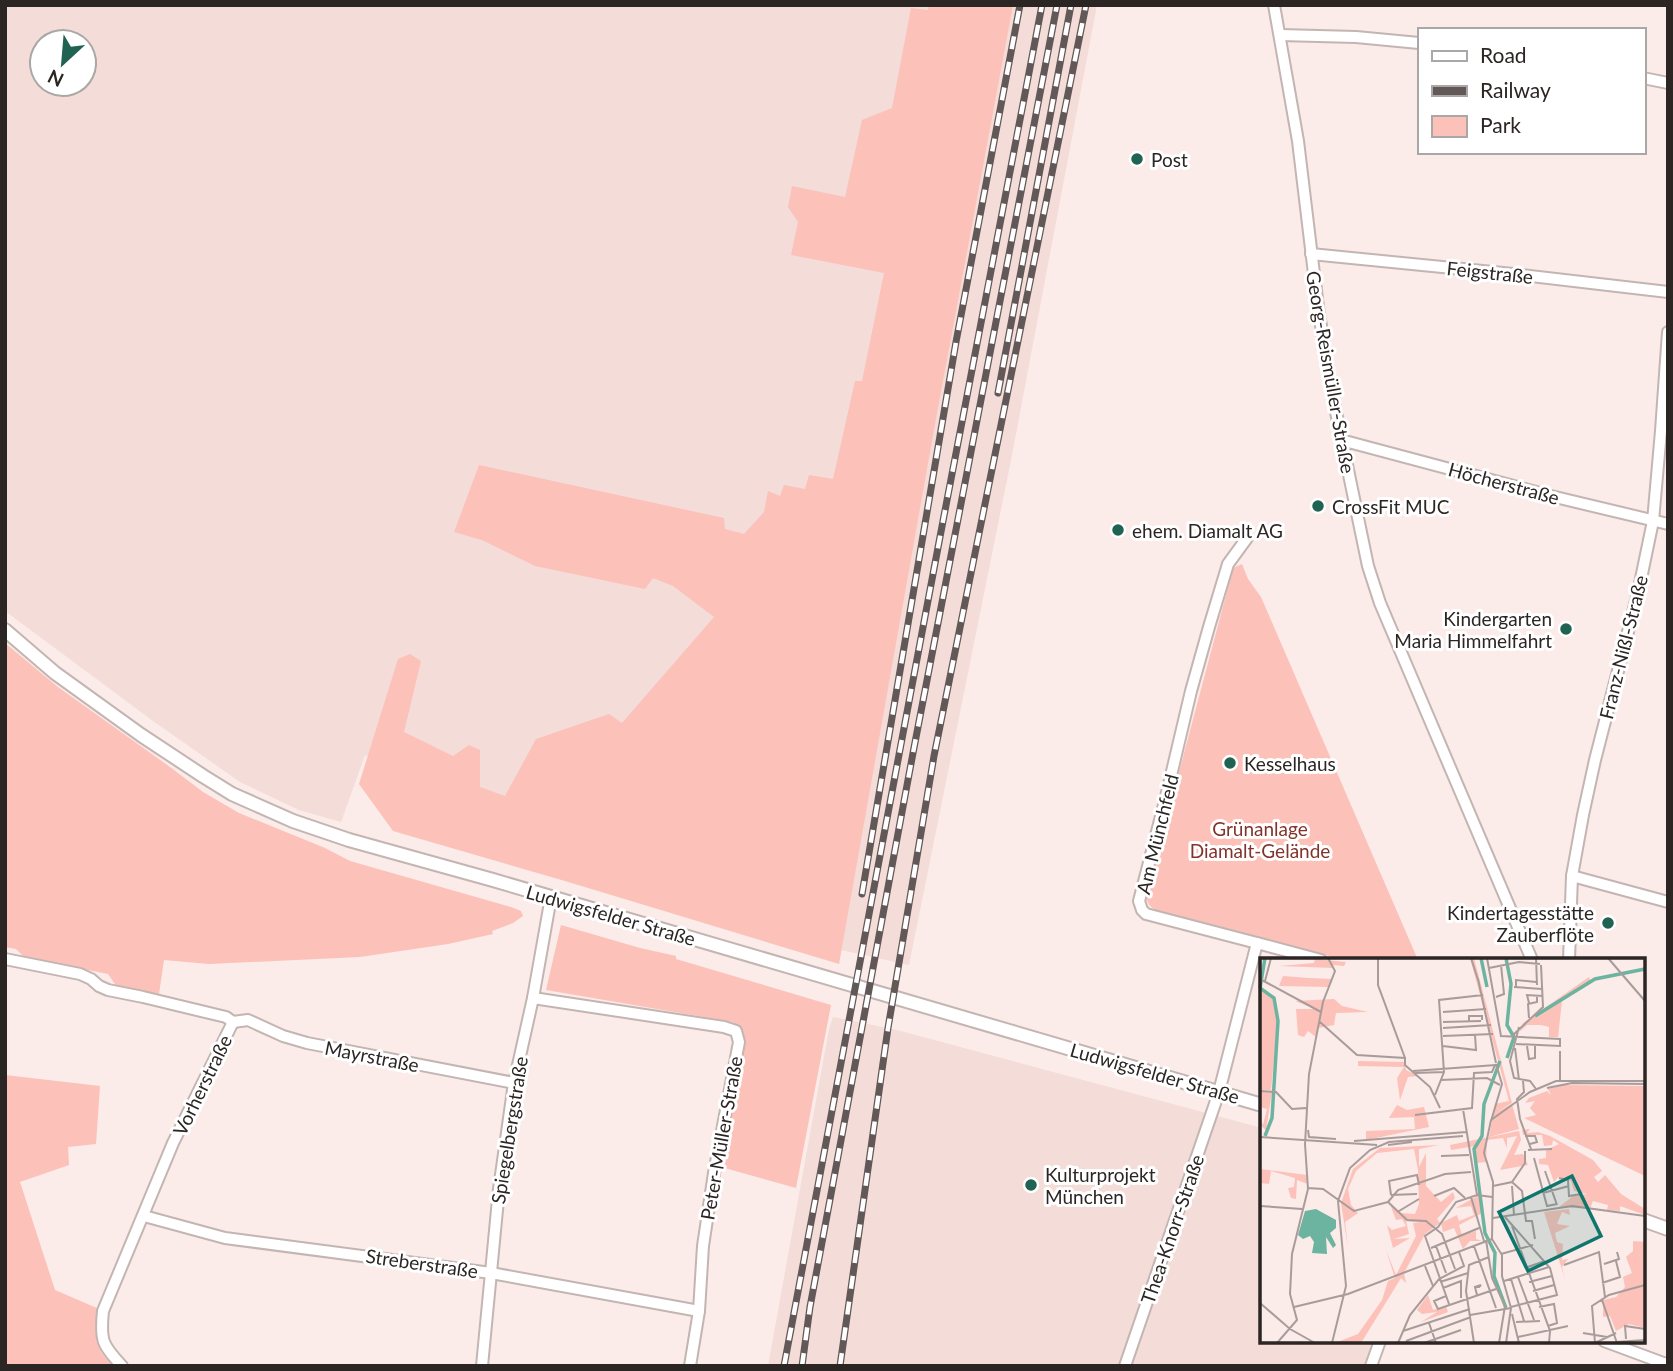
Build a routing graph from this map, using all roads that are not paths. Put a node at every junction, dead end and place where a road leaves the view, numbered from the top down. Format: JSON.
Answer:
{"nodes":[{"id":1,"x":1274,"y":5,"type":"edge"},
{"id":2,"x":1280,"y":35,"type":"junction"},
{"id":3,"x":1418,"y":43,"type":"edge"},
{"id":4,"x":1645,"y":78,"type":"edge"},
{"id":5,"x":1668,"y":83,"type":"edge"},
{"id":6,"x":1311,"y":254,"type":"junction"},
{"id":7,"x":1668,"y":292,"type":"edge"},
{"id":8,"x":1668,"y":332,"type":"edge"},
{"id":9,"x":1341,"y":440,"type":"junction"},
{"id":10,"x":1653,"y":521,"type":"junction"},
{"id":11,"x":1668,"y":524,"type":"edge"},
{"id":12,"x":1247,"y":538,"type":"dead end"},
{"id":13,"x":5,"y":630,"type":"edge"},
{"id":14,"x":1572,"y":876,"type":"junction"},
{"id":15,"x":551,"y":897,"type":"junction"},
{"id":16,"x":1668,"y":902,"type":"edge"},
{"id":17,"x":1257,"y":943,"type":"junction"},
{"id":18,"x":1313,"y":958,"type":"edge"},
{"id":19,"x":1531,"y":958,"type":"edge"},
{"id":20,"x":1569,"y":958,"type":"edge"},
{"id":21,"x":5,"y":959,"type":"edge"},
{"id":22,"x":533,"y":999,"type":"junction"},
{"id":23,"x":233,"y":1022,"type":"junction"},
{"id":24,"x":514,"y":1083,"type":"junction"},
{"id":25,"x":1219,"y":1092,"type":"junction"},
{"id":26,"x":1260,"y":1104,"type":"edge"},
{"id":27,"x":144,"y":1216,"type":"junction"},
{"id":28,"x":1645,"y":1221,"type":"edge"},
{"id":29,"x":1668,"y":1229,"type":"edge"},
{"id":30,"x":491,"y":1273,"type":"junction"},
{"id":31,"x":699,"y":1311,"type":"junction"},
{"id":32,"x":1379,"y":1343,"type":"edge"},
{"id":33,"x":1609,"y":1343,"type":"edge"},
{"id":34,"x":1666,"y":1364,"type":"dead end"},
{"id":35,"x":122,"y":1366,"type":"edge"},
{"id":36,"x":482,"y":1366,"type":"edge"},
{"id":37,"x":690,"y":1366,"type":"edge"},
{"id":38,"x":1125,"y":1366,"type":"edge"},
{"id":39,"x":1371,"y":1366,"type":"edge"}],
"edges":[{"from":1,"to":2,"type":"street","name":"Georg-Reismüller-Straße"},
{"from":2,"to":3,"type":"street"},
{"from":2,"to":6,"type":"street","name":"Georg-Reismüller-Straße"},
{"from":4,"to":5,"type":"street"},
{"from":6,"to":7,"type":"street","name":"Feigstraße"},
{"from":6,"to":9,"type":"street","name":"Georg-Reismüller-Straße"},
{"from":8,"to":10,"type":"street","name":"Franz-Nißl-Straße"},
{"from":9,"to":10,"type":"street","name":"Höcherstraße"},
{"from":9,"to":19,"type":"street","name":"Georg-Reismüller-Straße"},
{"from":10,"to":11,"type":"street","name":"Höcherstraße"},
{"from":10,"to":14,"type":"street","name":"Franz-Nißl-Straße"},
{"from":12,"to":17,"type":"street","name":"Am Münchfeld"},
{"from":13,"to":15,"type":"street","name":"Ludwigsfelder Straße"},
{"from":14,"to":16,"type":"street"},
{"from":14,"to":20,"type":"street","name":"Franz-Nißl-Straße"},
{"from":15,"to":22,"type":"street","name":"Spiegelbergstraße"},
{"from":15,"to":25,"type":"street","name":"Ludwigsfelder Straße"},
{"from":17,"to":18,"type":"street","name":"Am Münchfeld"},
{"from":17,"to":25,"type":"street"},
{"from":21,"to":23,"type":"street","name":"Vorherstraße"},
{"from":22,"to":24,"type":"street","name":"Spiegelbergstraße"},
{"from":22,"to":31,"type":"street","name":"Peter-Müller-Straße"},
{"from":23,"to":24,"type":"street","name":"Mayrstraße"},
{"from":23,"to":27,"type":"street","name":"Vorherstraße"},
{"from":24,"to":30,"type":"street","name":"Spiegelbergstraße"},
{"from":25,"to":26,"type":"street","name":"Ludwigsfelder Straße"},
{"from":25,"to":38,"type":"street","name":"Thea-Knorr-Straße"},
{"from":27,"to":30,"type":"street","name":"Streberstraße"},
{"from":27,"to":35,"type":"street","name":"Vorherstraße"},
{"from":28,"to":29,"type":"street"},
{"from":30,"to":31,"type":"street","name":"Streberstraße"},
{"from":30,"to":36,"type":"street","name":"Spiegelbergstraße"},
{"from":31,"to":37,"type":"street","name":"Peter-Müller-Straße"},
{"from":32,"to":39,"type":"street"},
{"from":33,"to":34,"type":"street"}]}
